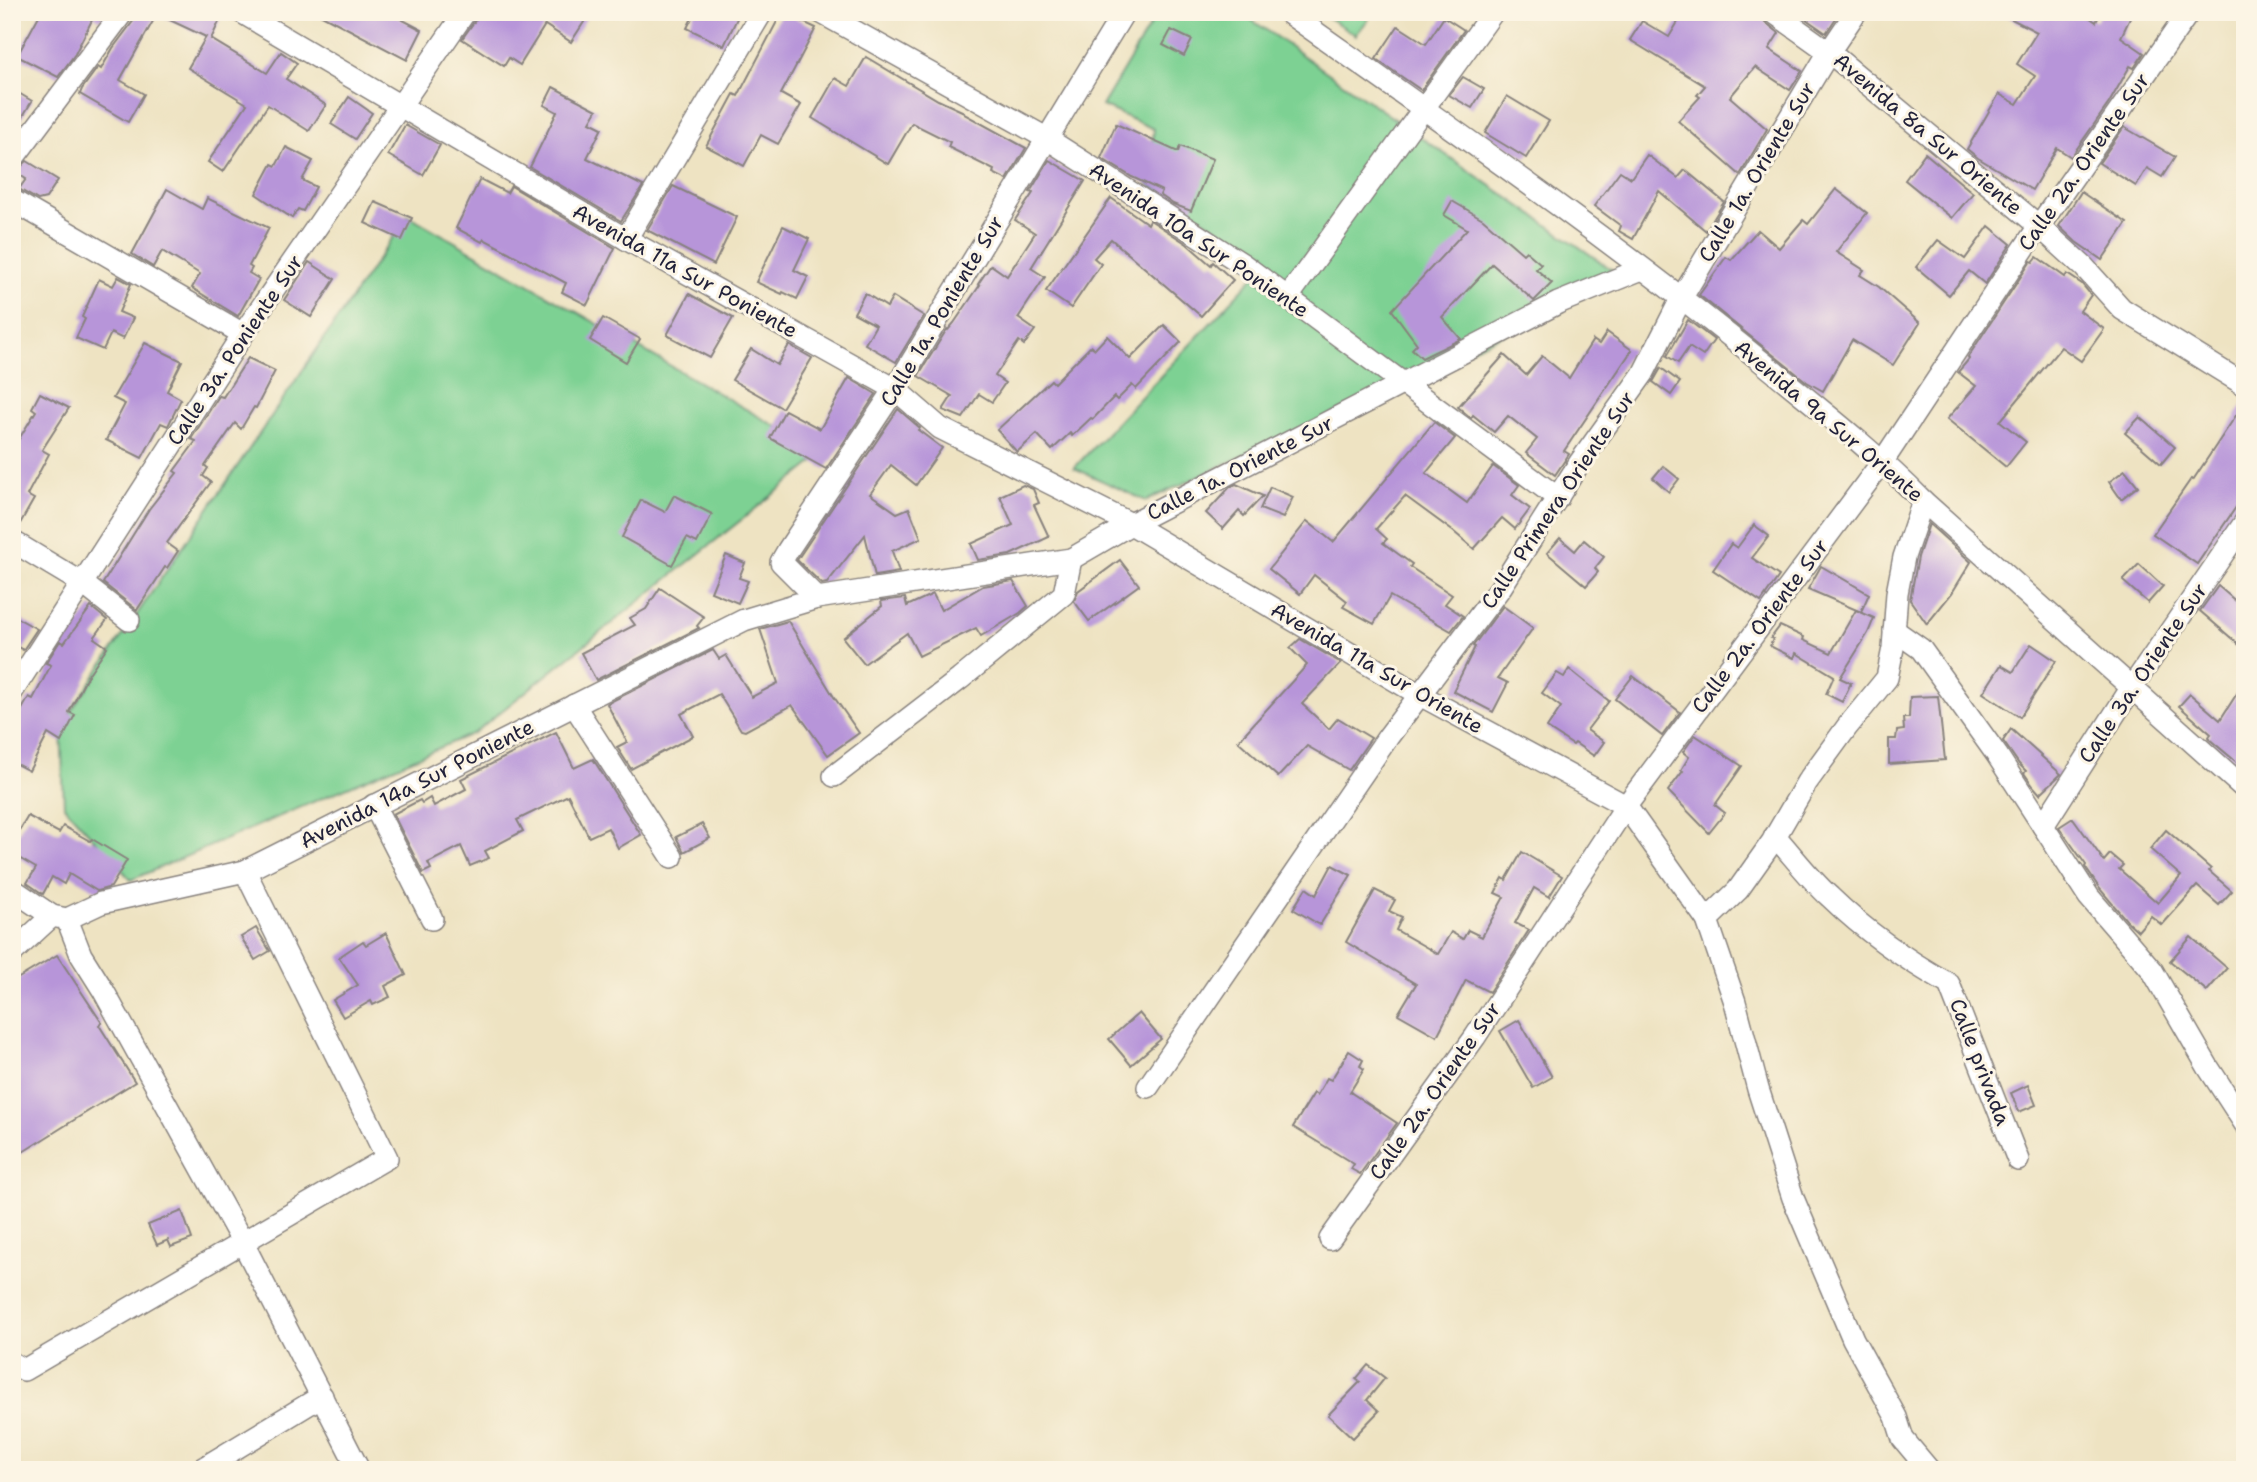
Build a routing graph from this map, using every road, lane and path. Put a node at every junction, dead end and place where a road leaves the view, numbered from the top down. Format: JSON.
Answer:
{"nodes":[{"id":1,"x":123,"y":12,"type":"edge"},
{"id":2,"x":241,"y":12,"type":"edge"},
{"id":3,"x":465,"y":12,"type":"edge"},
{"id":4,"x":762,"y":12,"type":"edge"},
{"id":5,"x":820,"y":12,"type":"edge"},
{"id":6,"x":1124,"y":12,"type":"edge"},
{"id":7,"x":1287,"y":12,"type":"edge"},
{"id":8,"x":1493,"y":12,"type":"edge"},
{"id":9,"x":1773,"y":12,"type":"edge"},
{"id":10,"x":1856,"y":12,"type":"edge"},
{"id":11,"x":2189,"y":12,"type":"edge"},
{"id":12,"x":1829,"y":52,"type":"junction"},
{"id":13,"x":399,"y":106,"type":"junction"},
{"id":14,"x":1422,"y":108,"type":"junction"},
{"id":15,"x":1046,"y":138,"type":"junction"},
{"id":16,"x":12,"y":160,"type":"edge"},
{"id":17,"x":12,"y":200,"type":"edge"},
{"id":18,"x":2039,"y":226,"type":"junction"},
{"id":19,"x":626,"y":239,"type":"junction"},
{"id":20,"x":1642,"y":269,"type":"junction"},
{"id":21,"x":1288,"y":297,"type":"junction"},
{"id":22,"x":1682,"y":297,"type":"junction"},
{"id":23,"x":243,"y":334,"type":"junction"},
{"id":24,"x":1406,"y":384,"type":"junction"},
{"id":25,"x":2245,"y":386,"type":"edge"},
{"id":26,"x":895,"y":389,"type":"junction"},
{"id":27,"x":1884,"y":461,"type":"junction"},
{"id":28,"x":1558,"y":498,"type":"junction"},
{"id":29,"x":1923,"y":500,"type":"junction"},
{"id":30,"x":2245,"y":522,"type":"edge"},
{"id":31,"x":1131,"y":524,"type":"junction"},
{"id":32,"x":12,"y":541,"type":"edge"},
{"id":33,"x":1071,"y":559,"type":"junction"},
{"id":34,"x":82,"y":583,"type":"junction"},
{"id":35,"x":817,"y":598,"type":"junction"},
{"id":36,"x":129,"y":620,"type":"dead end"},
{"id":37,"x":1894,"y":631,"type":"junction"},
{"id":38,"x":2133,"y":688,"type":"junction"},
{"id":39,"x":12,"y":692,"type":"edge"},
{"id":40,"x":1420,"y":695,"type":"junction"},
{"id":41,"x":574,"y":705,"type":"junction"},
{"id":42,"x":834,"y":776,"type":"dead end"},
{"id":43,"x":2245,"y":789,"type":"edge"},
{"id":44,"x":374,"y":805,"type":"junction"},
{"id":45,"x":1626,"y":806,"type":"junction"},
{"id":46,"x":2043,"y":826,"type":"junction"},
{"id":47,"x":1775,"y":836,"type":"junction"},
{"id":48,"x":671,"y":857,"type":"dead end"},
{"id":49,"x":245,"y":871,"type":"junction"},
{"id":50,"x":12,"y":889,"type":"edge"},
{"id":51,"x":59,"y":918,"type":"junction"},
{"id":52,"x":432,"y":919,"type":"dead end"},
{"id":53,"x":1707,"y":920,"type":"junction"},
{"id":54,"x":12,"y":953,"type":"edge"},
{"id":55,"x":1148,"y":1087,"type":"dead end"},
{"id":56,"x":2245,"y":1124,"type":"edge"},
{"id":57,"x":2018,"y":1160,"type":"dead end"},
{"id":58,"x":1330,"y":1240,"type":"dead end"},
{"id":59,"x":243,"y":1243,"type":"junction"},
{"id":60,"x":12,"y":1363,"type":"edge"},
{"id":61,"x":322,"y":1396,"type":"junction"},
{"id":62,"x":200,"y":1470,"type":"edge"},
{"id":63,"x":359,"y":1470,"type":"edge"},
{"id":64,"x":1929,"y":1470,"type":"edge"}],
"edges":[{"from":1,"to":16,"type":"street"},
{"from":2,"to":13,"type":"street","name":"Avenida 11a Sur Poniente"},
{"from":3,"to":13,"type":"street","name":"Calle 3a. Poniente Sur"},
{"from":4,"to":19,"type":"street"},
{"from":5,"to":15,"type":"street","name":"Avenida 10a Sur Poniente"},
{"from":6,"to":15,"type":"street","name":"Calle 1a. Poniente Sur"},
{"from":7,"to":14,"type":"street","name":"Avenida 9a Sur Oriente"},
{"from":8,"to":14,"type":"street"},
{"from":9,"to":12,"type":"street","name":"Avenida 8a Sur Oriente"},
{"from":10,"to":12,"type":"street","name":"Calle 1a. Oriente Sur"},
{"from":11,"to":18,"type":"street","name":"Calle 2a. Oriente Sur"},
{"from":12,"to":18,"type":"street","name":"Avenida 8a Sur Oriente"},
{"from":12,"to":22,"type":"street","name":"Calle 1a. Oriente Sur"},
{"from":13,"to":19,"type":"street","name":"Avenida 11a Sur Poniente"},
{"from":13,"to":23,"type":"street","name":"Calle 3a. Poniente Sur"},
{"from":14,"to":20,"type":"street","name":"Avenida 9a Sur Oriente"},
{"from":14,"to":21,"type":"street"},
{"from":15,"to":21,"type":"street","name":"Avenida 10a Sur Poniente"},
{"from":15,"to":26,"type":"street","name":"Calle 1a. Poniente Sur"},
{"from":17,"to":23,"type":"street"},
{"from":18,"to":25,"type":"street","name":"Avenida 8a Sur Oriente"},
{"from":18,"to":27,"type":"street","name":"Calle 2a. Oriente Sur"},
{"from":19,"to":26,"type":"street","name":"Avenida 11a Sur Poniente"},
{"from":20,"to":22,"type":"street","name":"Avenida 9a Sur Oriente"},
{"from":20,"to":24,"type":"street","name":"Calle 1a. Oriente Sur"},
{"from":21,"to":24,"type":"street","name":"Avenida 10a Sur Poniente"},
{"from":22,"to":27,"type":"street","name":"Avenida 9a Sur Oriente"},
{"from":22,"to":28,"type":"street","name":"Calle Primera Oriente Sur"},
{"from":23,"to":34,"type":"street","name":"Calle 3a. Poniente Sur"},
{"from":24,"to":28,"type":"street","name":"Avenida 10a Sur Poniente"},
{"from":24,"to":31,"type":"street","name":"Calle 1a. Oriente Sur"},
{"from":26,"to":31,"type":"street","name":"Avenida 11a Sur Poniente"},
{"from":26,"to":35,"type":"street","name":"Calle 1a. Poniente Sur"},
{"from":27,"to":29,"type":"street","name":"Avenida 9a Sur Oriente"},
{"from":27,"to":45,"type":"street","name":"Calle 2a. Oriente Sur"},
{"from":28,"to":40,"type":"street","name":"Calle Primera Oriente Sur"},
{"from":29,"to":37,"type":"street"},
{"from":29,"to":38,"type":"street","name":"Avenida 9a Sur Oriente"},
{"from":30,"to":38,"type":"street","name":"Calle 3a. Oriente Sur"},
{"from":31,"to":33,"type":"street","name":"Calle 1a. Oriente Sur"},
{"from":31,"to":40,"type":"street","name":"Avenida 11a Sur Oriente"},
{"from":32,"to":34,"type":"street"},
{"from":33,"to":35,"type":"street","name":"Calle 1a. Oriente Sur"},
{"from":33,"to":42,"type":"street"},
{"from":34,"to":36,"type":"street"},
{"from":34,"to":39,"type":"street","name":"Calle 3a. Poniente Sur"},
{"from":35,"to":41,"type":"street","name":"Avenida 14a Sur Poniente"},
{"from":37,"to":46,"type":"street"},
{"from":37,"to":47,"type":"street"},
{"from":38,"to":43,"type":"street","name":"Avenida 9a Sur Oriente"},
{"from":38,"to":46,"type":"street","name":"Calle 3a. Oriente Sur"},
{"from":40,"to":45,"type":"street","name":"Avenida 11a Sur Oriente"},
{"from":40,"to":55,"type":"street","name":"Calle Primera Oriente Sur"},
{"from":41,"to":44,"type":"street","name":"Avenida 14a Sur Poniente"},
{"from":41,"to":48,"type":"street"},
{"from":44,"to":49,"type":"street","name":"Avenida 14a Sur Poniente"},
{"from":44,"to":52,"type":"street"},
{"from":45,"to":53,"type":"street"},
{"from":45,"to":58,"type":"street","name":"Calle 2a. Oriente Sur"},
{"from":46,"to":56,"type":"street"},
{"from":47,"to":53,"type":"street"},
{"from":47,"to":57,"type":"street","name":"Calle privada"},
{"from":49,"to":51,"type":"street","name":"Avenida 14a Sur Poniente"},
{"from":49,"to":59,"type":"street"},
{"from":50,"to":51,"type":"street"},
{"from":51,"to":54,"type":"street","name":"Avenida 14a Sur Poniente"},
{"from":51,"to":59,"type":"street"},
{"from":53,"to":64,"type":"street"},
{"from":59,"to":60,"type":"street"},
{"from":59,"to":61,"type":"street"},
{"from":61,"to":62,"type":"street"},
{"from":61,"to":63,"type":"street"}]}
